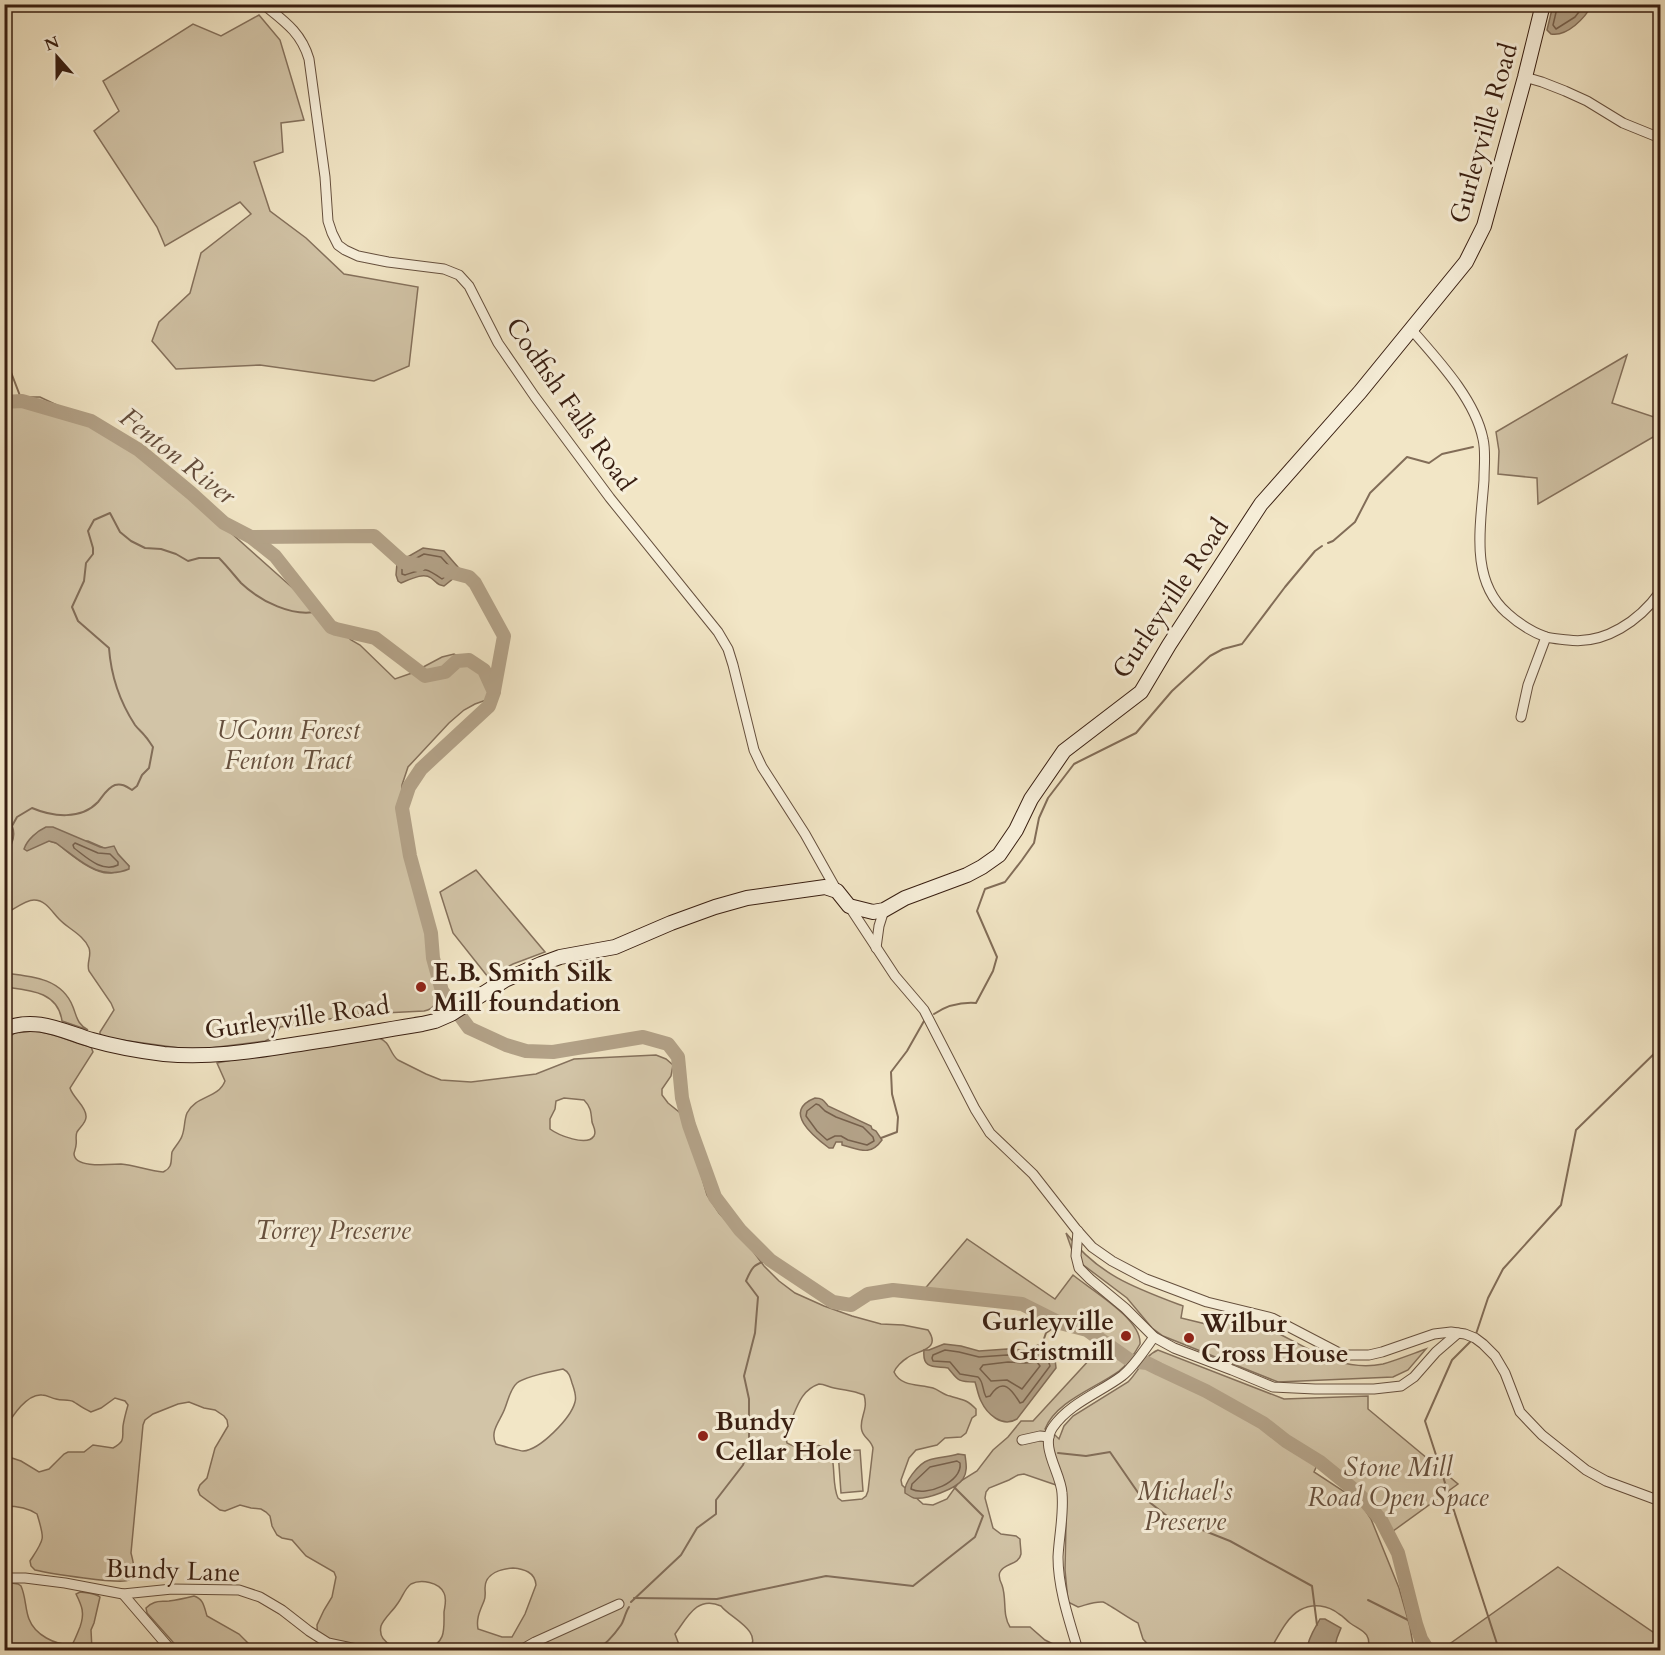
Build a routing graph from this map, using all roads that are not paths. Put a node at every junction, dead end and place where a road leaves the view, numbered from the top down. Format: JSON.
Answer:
{"nodes":[{"id":1,"x":262,"y":4,"type":"edge"},
{"id":2,"x":1543,"y":4,"type":"edge"},
{"id":3,"x":1525,"y":77,"type":"junction"},
{"id":4,"x":1660,"y":138,"type":"edge"},
{"id":5,"x":1411,"y":329,"type":"junction"},
{"id":6,"x":1660,"y":592,"type":"edge"},
{"id":7,"x":1546,"y":637,"type":"junction"},
{"id":8,"x":1521,"y":717,"type":"dead end"},
{"id":9,"x":837,"y":891,"type":"junction"},
{"id":10,"x":849,"y":906,"type":"junction"},
{"id":11,"x":884,"y":910,"type":"junction"},
{"id":12,"x":876,"y":948,"type":"junction"},
{"id":13,"x":4,"y":1029,"type":"edge"},
{"id":14,"x":1078,"y":1231,"type":"junction"},
{"id":15,"x":1458,"y":1333,"type":"junction"},
{"id":16,"x":1154,"y":1337,"type":"junction"},
{"id":17,"x":1049,"y":1437,"type":"junction"},
{"id":18,"x":1022,"y":1440,"type":"dead end"},
{"id":19,"x":1660,"y":1501,"type":"edge"},
{"id":20,"x":4,"y":1578,"type":"edge"},
{"id":21,"x":123,"y":1594,"type":"junction"},
{"id":22,"x":619,"y":1604,"type":"dead end"},
{"id":23,"x":171,"y":1650,"type":"edge"},
{"id":24,"x":361,"y":1650,"type":"edge"},
{"id":25,"x":521,"y":1650,"type":"edge"},
{"id":26,"x":1078,"y":1650,"type":"edge"}],
"edges":[{"from":1,"to":9,"type":"street","name":"Codfish Falls Road"},
{"from":2,"to":3,"type":"street","name":"Gurleyville Road"},
{"from":3,"to":4,"type":"street"},
{"from":3,"to":5,"type":"street","name":"Gurleyville Road"},
{"from":5,"to":7,"type":"street"},
{"from":5,"to":11,"type":"street","name":"Gurleyville Road"},
{"from":6,"to":7,"type":"street"},
{"from":7,"to":8,"type":"street"},
{"from":9,"to":10,"type":"street"},
{"from":9,"to":13,"type":"street","name":"Gurleyville Road"},
{"from":10,"to":11,"type":"street"},
{"from":10,"to":12,"type":"street"},
{"from":11,"to":12,"type":"street"},
{"from":12,"to":14,"type":"street"},
{"from":14,"to":15,"type":"street"},
{"from":14,"to":16,"type":"street"},
{"from":15,"to":16,"type":"street"},
{"from":15,"to":19,"type":"street"},
{"from":16,"to":17,"type":"street"},
{"from":17,"to":18,"type":"street"},
{"from":17,"to":26,"type":"street"},
{"from":20,"to":21,"type":"street","name":"Bundy Lane"},
{"from":21,"to":23,"type":"street"},
{"from":21,"to":24,"type":"street","name":"Bundy Lane"},
{"from":22,"to":25,"type":"street"}]}
